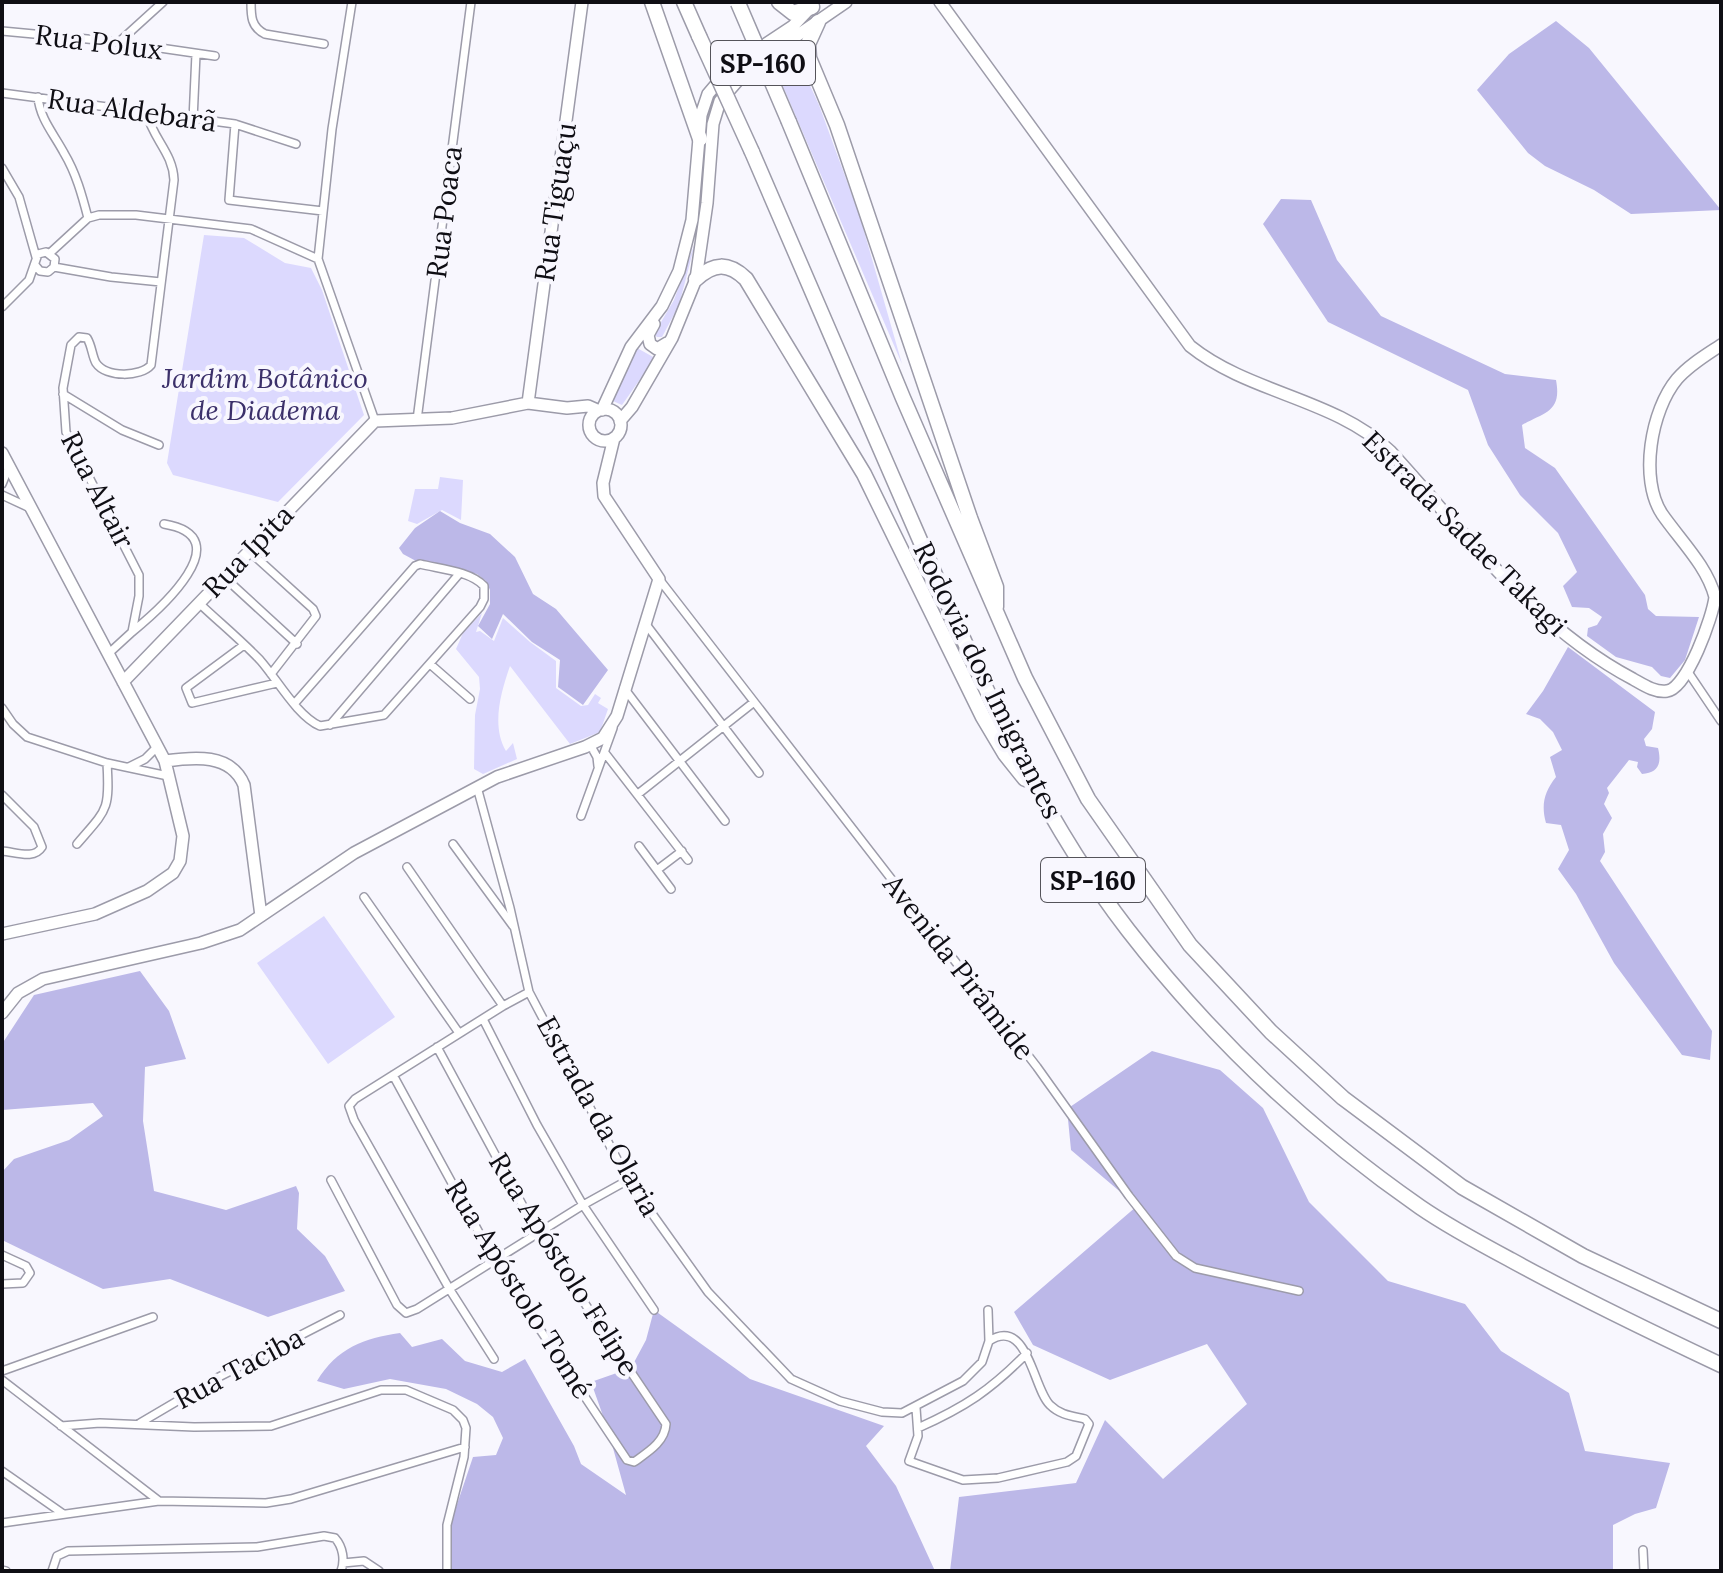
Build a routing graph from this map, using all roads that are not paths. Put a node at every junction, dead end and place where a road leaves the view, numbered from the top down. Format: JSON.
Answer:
{"nodes":[{"id":1,"x":163,"y":2,"type":"edge"},
{"id":2,"x":251,"y":2,"type":"edge"},
{"id":3,"x":352,"y":2,"type":"edge"},
{"id":4,"x":471,"y":2,"type":"edge"},
{"id":5,"x":582,"y":2,"type":"edge"},
{"id":6,"x":652,"y":2,"type":"edge"},
{"id":7,"x":684,"y":2,"type":"edge"},
{"id":8,"x":779,"y":2,"type":"edge"},
{"id":9,"x":846,"y":2,"type":"edge"},
{"id":10,"x":940,"y":2,"type":"edge"},
{"id":11,"x":737,"y":3,"type":"edge"},
{"id":12,"x":814,"y":5,"type":"edge"},
{"id":13,"x":818,"y":22,"type":"junction"},
{"id":14,"x":2,"y":31,"type":"edge"},
{"id":15,"x":119,"y":42,"type":"junction"},
{"id":16,"x":324,"y":44,"type":"dead end"},
{"id":17,"x":196,"y":54,"type":"junction"},
{"id":18,"x":215,"y":56,"type":"dead end"},
{"id":19,"x":2,"y":93,"type":"edge"},
{"id":20,"x":38,"y":97,"type":"junction"},
{"id":21,"x":147,"y":114,"type":"junction"},
{"id":22,"x":193,"y":120,"type":"junction"},
{"id":23,"x":235,"y":124,"type":"junction"},
{"id":24,"x":700,"y":139,"type":"junction"},
{"id":25,"x":296,"y":144,"type":"dead end"},
{"id":26,"x":2,"y":168,"type":"edge"},
{"id":27,"x":323,"y":211,"type":"junction"},
{"id":28,"x":88,"y":218,"type":"junction"},
{"id":29,"x":170,"y":220,"type":"junction"},
{"id":30,"x":50,"y":253,"type":"junction"},
{"id":31,"x":318,"y":259,"type":"junction"},
{"id":32,"x":35,"y":261,"type":"junction"},
{"id":33,"x":54,"y":267,"type":"junction"},
{"id":34,"x":44,"y":272,"type":"junction"},
{"id":35,"x":696,"y":279,"type":"junction"},
{"id":36,"x":29,"y":280,"type":"junction"},
{"id":37,"x":161,"y":282,"type":"junction"},
{"id":38,"x":670,"y":292,"type":"junction"},
{"id":39,"x":2,"y":307,"type":"edge"},
{"id":40,"x":672,"y":338,"type":"junction"},
{"id":41,"x":1721,"y":345,"type":"edge"},
{"id":42,"x":63,"y":394,"type":"junction"},
{"id":43,"x":528,"y":403,"type":"junction"},
{"id":44,"x":596,"y":413,"type":"junction"},
{"id":45,"x":375,"y":421,"type":"junction"},
{"id":46,"x":417,"y":421,"type":"junction"},
{"id":47,"x":620,"y":421,"type":"junction"},
{"id":48,"x":607,"y":440,"type":"junction"},
{"id":49,"x":159,"y":445,"type":"dead end"},
{"id":50,"x":2,"y":453,"type":"edge"},
{"id":51,"x":9,"y":466,"type":"junction"},
{"id":52,"x":2,"y":484,"type":"edge"},
{"id":53,"x":2,"y":495,"type":"edge"},
{"id":54,"x":32,"y":509,"type":"junction"},
{"id":55,"x":164,"y":524,"type":"dead end"},
{"id":56,"x":249,"y":551,"type":"junction"},
{"id":57,"x":459,"y":574,"type":"junction"},
{"id":58,"x":224,"y":577,"type":"junction"},
{"id":59,"x":659,"y":579,"type":"junction"},
{"id":60,"x":199,"y":603,"type":"junction"},
{"id":61,"x":996,"y":612,"type":"junction"},
{"id":62,"x":645,"y":623,"type":"junction"},
{"id":63,"x":132,"y":632,"type":"junction"},
{"id":64,"x":297,"y":644,"type":"junction"},
{"id":65,"x":244,"y":645,"type":"junction"},
{"id":66,"x":108,"y":654,"type":"junction"},
{"id":67,"x":430,"y":664,"type":"junction"},
{"id":68,"x":1688,"y":672,"type":"junction"},
{"id":69,"x":271,"y":674,"type":"junction"},
{"id":70,"x":123,"y":682,"type":"junction"},
{"id":71,"x":277,"y":683,"type":"junction"},
{"id":72,"x":624,"y":688,"type":"junction"},
{"id":73,"x":470,"y":699,"type":"dead end"},
{"id":74,"x":754,"y":702,"type":"junction"},
{"id":75,"x":295,"y":703,"type":"junction"},
{"id":76,"x":2,"y":708,"type":"edge"},
{"id":77,"x":1721,"y":721,"type":"edge"},
{"id":78,"x":614,"y":723,"type":"junction"},
{"id":79,"x":330,"y":725,"type":"junction"},
{"id":80,"x":723,"y":727,"type":"junction"},
{"id":81,"x":157,"y":747,"type":"junction"},
{"id":82,"x":585,"y":747,"type":"junction"},
{"id":83,"x":605,"y":753,"type":"junction"},
{"id":84,"x":681,"y":760,"type":"junction"},
{"id":85,"x":165,"y":761,"type":"junction"},
{"id":86,"x":107,"y":763,"type":"junction"},
{"id":87,"x":127,"y":768,"type":"junction"},
{"id":88,"x":598,"y":768,"type":"junction"},
{"id":89,"x":759,"y":773,"type":"dead end"},
{"id":90,"x":169,"y":776,"type":"junction"},
{"id":91,"x":477,"y":787,"type":"junction"},
{"id":92,"x":638,"y":794,"type":"junction"},
{"id":93,"x":1038,"y":794,"type":"junction"},
{"id":94,"x":2,"y":795,"type":"edge"},
{"id":95,"x":581,"y":816,"type":"dead end"},
{"id":96,"x":725,"y":821,"type":"dead end"},
{"id":97,"x":77,"y":844,"type":"dead end"},
{"id":98,"x":453,"y":844,"type":"dead end"},
{"id":99,"x":639,"y":846,"type":"dead end"},
{"id":100,"x":2,"y":851,"type":"edge"},
{"id":101,"x":682,"y":851,"type":"junction"},
{"id":102,"x":688,"y":860,"type":"dead end"},
{"id":103,"x":407,"y":867,"type":"dead end"},
{"id":104,"x":657,"y":870,"type":"junction"},
{"id":105,"x":671,"y":889,"type":"dead end"},
{"id":106,"x":364,"y":897,"type":"dead end"},
{"id":107,"x":261,"y":916,"type":"junction"},
{"id":108,"x":514,"y":928,"type":"junction"},
{"id":109,"x":2,"y":934,"type":"edge"},
{"id":110,"x":529,"y":992,"type":"junction"},
{"id":111,"x":503,"y":1006,"type":"junction"},
{"id":112,"x":2,"y":1013,"type":"edge"},
{"id":113,"x":483,"y":1019,"type":"junction"},
{"id":114,"x":459,"y":1033,"type":"junction"},
{"id":115,"x":437,"y":1047,"type":"junction"},
{"id":116,"x":393,"y":1075,"type":"junction"},
{"id":117,"x":331,"y":1180,"type":"dead end"},
{"id":118,"x":628,"y":1180,"type":"junction"},
{"id":119,"x":583,"y":1205,"type":"junction"},
{"id":120,"x":538,"y":1234,"type":"junction"},
{"id":121,"x":2,"y":1255,"type":"edge"},
{"id":122,"x":495,"y":1262,"type":"junction"},
{"id":123,"x":2,"y":1284,"type":"edge"},
{"id":124,"x":450,"y":1290,"type":"junction"},
{"id":125,"x":1299,"y":1291,"type":"dead end"},
{"id":126,"x":654,"y":1310,"type":"dead end"},
{"id":127,"x":988,"y":1310,"type":"dead end"},
{"id":128,"x":340,"y":1315,"type":"dead end"},
{"id":129,"x":153,"y":1317,"type":"dead end"},
{"id":130,"x":1721,"y":1321,"type":"edge"},
{"id":131,"x":989,"y":1341,"type":"junction"},
{"id":132,"x":1027,"y":1353,"type":"junction"},
{"id":133,"x":494,"y":1359,"type":"dead end"},
{"id":134,"x":1721,"y":1365,"type":"edge"},
{"id":135,"x":2,"y":1371,"type":"edge"},
{"id":136,"x":2,"y":1380,"type":"edge"},
{"id":137,"x":916,"y":1408,"type":"junction"},
{"id":138,"x":140,"y":1423,"type":"junction"},
{"id":139,"x":61,"y":1426,"type":"junction"},
{"id":140,"x":918,"y":1428,"type":"junction"},
{"id":141,"x":663,"y":1437,"type":"joint"},
{"id":142,"x":465,"y":1447,"type":"junction"},
{"id":143,"x":2,"y":1471,"type":"edge"},
{"id":144,"x":159,"y":1501,"type":"junction"},
{"id":145,"x":62,"y":1513,"type":"junction"},
{"id":146,"x":2,"y":1523,"type":"edge"},
{"id":147,"x":1643,"y":1550,"type":"dead end"},
{"id":148,"x":342,"y":1567,"type":"edge"},
{"id":149,"x":52,"y":1571,"type":"edge"},
{"id":150,"x":379,"y":1571,"type":"edge"},
{"id":151,"x":447,"y":1571,"type":"edge"},
{"id":152,"x":1644,"y":1571,"type":"edge"}],
"edges":[{"from":1,"to":15,"type":"street"},
{"from":2,"to":16,"type":"street"},
{"from":3,"to":27,"type":"street"},
{"from":4,"to":46,"type":"street","name":"Rua Poaca"},
{"from":5,"to":43,"type":"main road","name":"Rua Tiguaçu"},
{"from":6,"to":24,"type":"highway"},
{"from":7,"to":93,"type":"highway","name":"Rodovia dos Imigrantes","number":"SP-160","bridge":true},
{"from":8,"to":12,"type":"highway"},
{"from":9,"to":13,"type":"main road"},
{"from":10,"to":68,"type":"main road","name":"Estrada Sadae Takagi"},
{"from":11,"to":61,"type":"highway","name":"Rodovia dos Imigrantes","number":"SP-160","bridge":true},
{"from":12,"to":24,"type":"main road"},
{"from":13,"to":35,"type":"main road"},
{"from":13,"to":61,"type":"highway"},
{"from":14,"to":15,"type":"street","name":"Rua Polux"},
{"from":15,"to":17,"type":"street","name":"Rua Polux"},
{"from":17,"to":18,"type":"street","name":"Rua Polux"},
{"from":17,"to":22,"type":"street","name":"Rua Polux"},
{"from":19,"to":20,"type":"street","name":"Rua Aldebarã"},
{"from":20,"to":21,"type":"street","name":"Rua Aldebarã"},
{"from":20,"to":28,"type":"street"},
{"from":21,"to":22,"type":"street","name":"Rua Aldebarã"},
{"from":21,"to":29,"type":"street","name":"Rua Altair"},
{"from":22,"to":23,"type":"street","name":"Rua Aldebarã"},
{"from":23,"to":25,"type":"street"},
{"from":23,"to":27,"type":"street","name":"Rua Aldebarã"},
{"from":24,"to":38,"type":"main road"},
{"from":26,"to":32,"type":"street"},
{"from":27,"to":31,"type":"street"},
{"from":28,"to":29,"type":"street"},
{"from":28,"to":30,"type":"street"},
{"from":29,"to":31,"type":"street"},
{"from":29,"to":37,"type":"street","name":"Rua Altair"},
{"from":30,"to":32,"type":"street"},
{"from":30,"to":33,"type":"street"},
{"from":31,"to":45,"type":"street"},
{"from":32,"to":34,"type":"street"},
{"from":32,"to":36,"type":"street"},
{"from":33,"to":34,"type":"street"},
{"from":33,"to":37,"type":"street"},
{"from":34,"to":36,"type":"street"},
{"from":35,"to":40,"type":"main road"},
{"from":35,"to":93,"type":"highway"},
{"from":36,"to":39,"type":"street"},
{"from":37,"to":42,"type":"street","name":"Rua Altair"},
{"from":38,"to":40,"type":"main road"},
{"from":38,"to":44,"type":"main road"},
{"from":40,"to":47,"type":"main road"},
{"from":41,"to":68,"type":"main road"},
{"from":42,"to":49,"type":"street"},
{"from":42,"to":63,"type":"street","name":"Rua Altair"},
{"from":43,"to":44,"type":"main road"},
{"from":43,"to":46,"type":"main road"},
{"from":44,"to":47,"type":"main road"},
{"from":44,"to":48,"type":"main road"},
{"from":45,"to":46,"type":"main road"},
{"from":45,"to":56,"type":"main road","name":"Rua Ipita"},
{"from":47,"to":48,"type":"main road"},
{"from":48,"to":59,"type":"main road"},
{"from":50,"to":51,"type":"main road"},
{"from":51,"to":52,"type":"street"},
{"from":51,"to":54,"type":"main road"},
{"from":53,"to":54,"type":"street"},
{"from":54,"to":66,"type":"main road"},
{"from":55,"to":63,"type":"street"},
{"from":56,"to":58,"type":"main road","name":"Rua Ipita"},
{"from":56,"to":64,"type":"street"},
{"from":57,"to":67,"type":"street"},
{"from":57,"to":75,"type":"street"},
{"from":57,"to":79,"type":"street"},
{"from":58,"to":60,"type":"main road","name":"Rua Ipita"},
{"from":58,"to":64,"type":"street"},
{"from":59,"to":62,"type":"main road"},
{"from":59,"to":74,"type":"street","name":"Avenida Pirâmide"},
{"from":60,"to":65,"type":"street"},
{"from":60,"to":70,"type":"main road","name":"Rua Ipita"},
{"from":61,"to":130,"type":"highway","name":"Rodovia dos Imigrantes","number":"SP-160"},
{"from":62,"to":72,"type":"main road"},
{"from":62,"to":80,"type":"street"},
{"from":63,"to":66,"type":"street"},
{"from":64,"to":69,"type":"street"},
{"from":65,"to":69,"type":"street"},
{"from":65,"to":71,"type":"street"},
{"from":66,"to":70,"type":"main road"},
{"from":67,"to":73,"type":"street"},
{"from":67,"to":79,"type":"street"},
{"from":68,"to":77,"type":"street"},
{"from":69,"to":71,"type":"street"},
{"from":70,"to":81,"type":"main road"},
{"from":71,"to":75,"type":"street"},
{"from":72,"to":78,"type":"main road"},
{"from":72,"to":84,"type":"street"},
{"from":74,"to":80,"type":"street"},
{"from":74,"to":125,"type":"street","name":"Avenida Pirâmide"},
{"from":75,"to":79,"type":"street"},
{"from":76,"to":86,"type":"street"},
{"from":78,"to":82,"type":"main road"},
{"from":78,"to":83,"type":"street"},
{"from":80,"to":84,"type":"street"},
{"from":80,"to":89,"type":"street"},
{"from":81,"to":85,"type":"main road"},
{"from":81,"to":87,"type":"street"},
{"from":82,"to":88,"type":"street"},
{"from":82,"to":91,"type":"main road"},
{"from":83,"to":88,"type":"street"},
{"from":83,"to":92,"type":"street"},
{"from":84,"to":92,"type":"street"},
{"from":84,"to":96,"type":"street"},
{"from":85,"to":90,"type":"main road"},
{"from":85,"to":107,"type":"main road"},
{"from":86,"to":87,"type":"street"},
{"from":86,"to":97,"type":"street"},
{"from":87,"to":90,"type":"street"},
{"from":88,"to":95,"type":"street"},
{"from":90,"to":109,"type":"main road"},
{"from":91,"to":107,"type":"main road"},
{"from":91,"to":108,"type":"street","name":"Estrada da Olaria"},
{"from":92,"to":101,"type":"street"},
{"from":93,"to":134,"type":"highway","name":"Rodovia dos Imigrantes","number":"SP-160"},
{"from":94,"to":100,"type":"street"},
{"from":98,"to":108,"type":"street"},
{"from":99,"to":104,"type":"street"},
{"from":101,"to":102,"type":"street"},
{"from":101,"to":104,"type":"street"},
{"from":103,"to":111,"type":"street"},
{"from":104,"to":105,"type":"street"},
{"from":106,"to":114,"type":"street"},
{"from":107,"to":112,"type":"main road"},
{"from":108,"to":110,"type":"street","name":"Estrada da Olaria"},
{"from":110,"to":111,"type":"street"},
{"from":110,"to":118,"type":"street","name":"Estrada da Olaria"},
{"from":111,"to":113,"type":"street"},
{"from":113,"to":114,"type":"street"},
{"from":113,"to":119,"type":"street"},
{"from":114,"to":115,"type":"street"},
{"from":115,"to":116,"type":"street"},
{"from":115,"to":120,"type":"street","name":"Rua Apóstolo Felipe"},
{"from":116,"to":122,"type":"street","name":"Rua Apóstolo Tomé"},
{"from":116,"to":124,"type":"street"},
{"from":117,"to":124,"type":"street"},
{"from":118,"to":119,"type":"street"},
{"from":118,"to":137,"type":"street","name":"Estrada da Olaria"},
{"from":119,"to":120,"type":"street"},
{"from":119,"to":126,"type":"street"},
{"from":120,"to":122,"type":"street"},
{"from":120,"to":141,"type":"street","name":"Rua Apóstolo Felipe"},
{"from":121,"to":123,"type":"street"},
{"from":122,"to":124,"type":"street"},
{"from":122,"to":141,"type":"street","name":"Rua Apóstolo Tomé"},
{"from":124,"to":133,"type":"street"},
{"from":127,"to":131,"type":"street"},
{"from":128,"to":138,"type":"street","name":"Rua Taciba"},
{"from":129,"to":135,"type":"street"},
{"from":131,"to":132,"type":"street"},
{"from":131,"to":137,"type":"street","name":"Estrada da Olaria"},
{"from":132,"to":140,"type":"street"},
{"from":132,"to":140,"type":"street"},
{"from":136,"to":139,"type":"street"},
{"from":137,"to":140,"type":"street"},
{"from":138,"to":139,"type":"street"},
{"from":138,"to":142,"type":"street"},
{"from":139,"to":144,"type":"street"},
{"from":142,"to":144,"type":"street"},
{"from":142,"to":151,"type":"street"},
{"from":143,"to":145,"type":"street"},
{"from":144,"to":145,"type":"street"},
{"from":145,"to":146,"type":"street"},
{"from":147,"to":152,"type":"street"},
{"from":148,"to":149,"type":"street"},
{"from":148,"to":150,"type":"street"}]}
